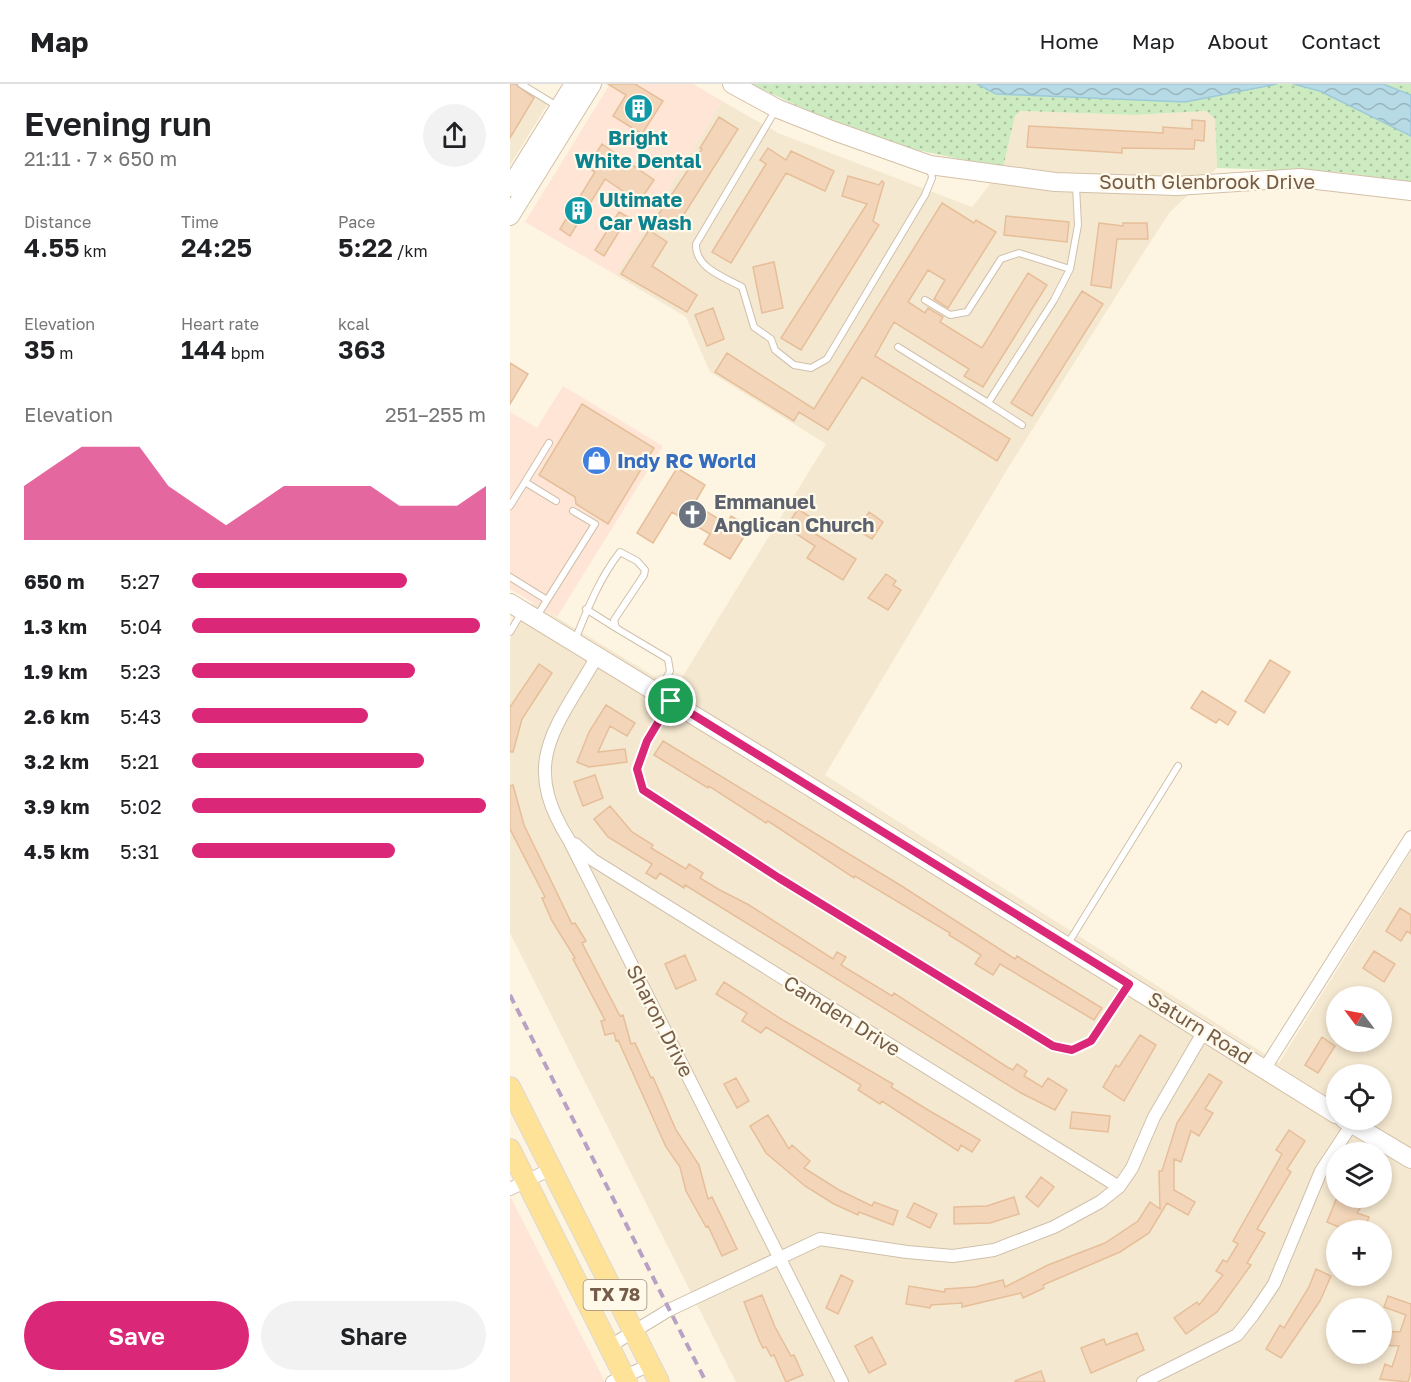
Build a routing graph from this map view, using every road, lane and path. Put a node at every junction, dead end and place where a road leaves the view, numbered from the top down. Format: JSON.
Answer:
{"nodes":[{"id":1,"x":574,"y":84,"type":"edge"},
{"id":2,"x":592,"y":84,"type":"edge"},
{"id":3,"x":732,"y":84,"type":"edge"},
{"id":4,"x":525,"y":85,"type":"edge"},
{"id":5,"x":560,"y":107,"type":"junction"},
{"id":6,"x":776,"y":108,"type":"junction"},
{"id":7,"x":930,"y":165,"type":"junction"},
{"id":8,"x":1075,"y":183,"type":"junction"},
{"id":9,"x":510,"y":187,"type":"edge"},
{"id":10,"x":1411,"y":191,"type":"edge"},
{"id":11,"x":510,"y":216,"type":"edge"},
{"id":12,"x":1070,"y":269,"type":"junction"},
{"id":13,"x":925,"y":300,"type":"dead end"},
{"id":14,"x":898,"y":347,"type":"dead end"},
{"id":15,"x":988,"y":404,"type":"junction"},
{"id":16,"x":1022,"y":425,"type":"dead end"},
{"id":17,"x":549,"y":443,"type":"dead end"},
{"id":18,"x":525,"y":482,"type":"junction"},
{"id":19,"x":556,"y":501,"type":"dead end"},
{"id":20,"x":510,"y":506,"type":"edge"},
{"id":21,"x":573,"y":511,"type":"dead end"},
{"id":22,"x":510,"y":578,"type":"edge"},
{"id":23,"x":547,"y":600,"type":"junction"},
{"id":24,"x":518,"y":608,"type":"edge"},
{"id":25,"x":586,"y":609,"type":"junction"},
{"id":26,"x":616,"y":628,"type":"junction"},
{"id":27,"x":510,"y":632,"type":"edge"},
{"id":28,"x":574,"y":644,"type":"junction"},
{"id":29,"x":596,"y":658,"type":"junction"},
{"id":30,"x":665,"y":698,"type":"junction"},
{"id":31,"x":1178,"y":766,"type":"dead end"},
{"id":32,"x":1411,"y":837,"type":"edge"},
{"id":33,"x":569,"y":840,"type":"junction"},
{"id":34,"x":1067,"y":945,"type":"junction"},
{"id":35,"x":1129,"y":984,"type":"junction"},
{"id":36,"x":1204,"y":1030,"type":"junction"},
{"id":37,"x":1265,"y":1068,"type":"junction"},
{"id":38,"x":510,"y":1087,"type":"edge"},
{"id":39,"x":1326,"y":1108,"type":"edge"},
{"id":40,"x":1343,"y":1130,"type":"edge"},
{"id":41,"x":1363,"y":1130,"type":"edge"},
{"id":42,"x":510,"y":1149,"type":"edge"},
{"id":43,"x":1411,"y":1159,"type":"edge"},
{"id":44,"x":551,"y":1169,"type":"junction"},
{"id":45,"x":518,"y":1185,"type":"edge"},
{"id":46,"x":1119,"y":1187,"type":"junction"},
{"id":47,"x":778,"y":1256,"type":"junction"},
{"id":48,"x":634,"y":1332,"type":"junction"},
{"id":49,"x":610,"y":1346,"type":"junction"},
{"id":50,"x":655,"y":1373,"type":"edge"},
{"id":51,"x":621,"y":1380,"type":"edge"},
{"id":52,"x":842,"y":1382,"type":"edge"},
{"id":53,"x":1143,"y":1382,"type":"edge"}],
"edges":[{"from":1,"to":5,"type":"street"},
{"from":2,"to":11,"type":"street"},
{"from":3,"to":6,"type":"street","name":"South Glenbrook Drive"},
{"from":4,"to":5,"type":"lane"},
{"from":5,"to":9,"type":"street"},
{"from":6,"to":7,"type":"street","name":"South Glenbrook Drive"},
{"from":6,"to":7,"type":"lane"},
{"from":7,"to":8,"type":"street","name":"South Glenbrook Drive"},
{"from":8,"to":10,"type":"street","name":"South Glenbrook Drive"},
{"from":8,"to":12,"type":"lane"},
{"from":12,"to":13,"type":"lane"},
{"from":12,"to":15,"type":"lane"},
{"from":14,"to":15,"type":"lane"},
{"from":15,"to":16,"type":"lane"},
{"from":17,"to":18,"type":"lane"},
{"from":18,"to":19,"type":"lane"},
{"from":18,"to":20,"type":"lane"},
{"from":21,"to":23,"type":"lane"},
{"from":22,"to":23,"type":"lane"},
{"from":23,"to":24,"type":"lane"},
{"from":24,"to":27,"type":"lane"},
{"from":24,"to":28,"type":"street","name":"Saturn Road"},
{"from":25,"to":26,"type":"lane"},
{"from":25,"to":26,"type":"lane"},
{"from":25,"to":28,"type":"lane"},
{"from":26,"to":30,"type":"lane"},
{"from":28,"to":29,"type":"street","name":"Saturn Road"},
{"from":29,"to":30,"type":"street","name":"Saturn Road"},
{"from":29,"to":33,"type":"street","name":"Sharon Drive"},
{"from":30,"to":34,"type":"street","name":"Saturn Road"},
{"from":30,"to":35,"type":"lane"},
{"from":31,"to":34,"type":"lane"},
{"from":32,"to":37,"type":"street"},
{"from":33,"to":46,"type":"street","name":"Camden Drive"},
{"from":33,"to":47,"type":"street","name":"Sharon Drive"},
{"from":34,"to":35,"type":"street","name":"Saturn Road"},
{"from":35,"to":36,"type":"street","name":"Saturn Road"},
{"from":36,"to":37,"type":"street","name":"Saturn Road"},
{"from":36,"to":46,"type":"street"},
{"from":37,"to":39,"type":"street","name":"Saturn Road"},
{"from":38,"to":44,"type":"main road","number":"TX 78"},
{"from":40,"to":53,"type":"street"},
{"from":41,"to":43,"type":"street"},
{"from":42,"to":45,"type":"main road","number":"TX 78"},
{"from":44,"to":45,"type":"street"},
{"from":44,"to":48,"type":"main road","number":"TX 78"},
{"from":45,"to":49,"type":"main road","number":"TX 78"},
{"from":46,"to":47,"type":"street"},
{"from":47,"to":48,"type":"street"},
{"from":47,"to":52,"type":"street","name":"Sharon Drive"},
{"from":48,"to":49,"type":"street"},
{"from":48,"to":50,"type":"main road","number":"TX 78"},
{"from":49,"to":51,"type":"main road","number":"TX 78"},
{"from":50,"to":51,"type":"street"}]}
